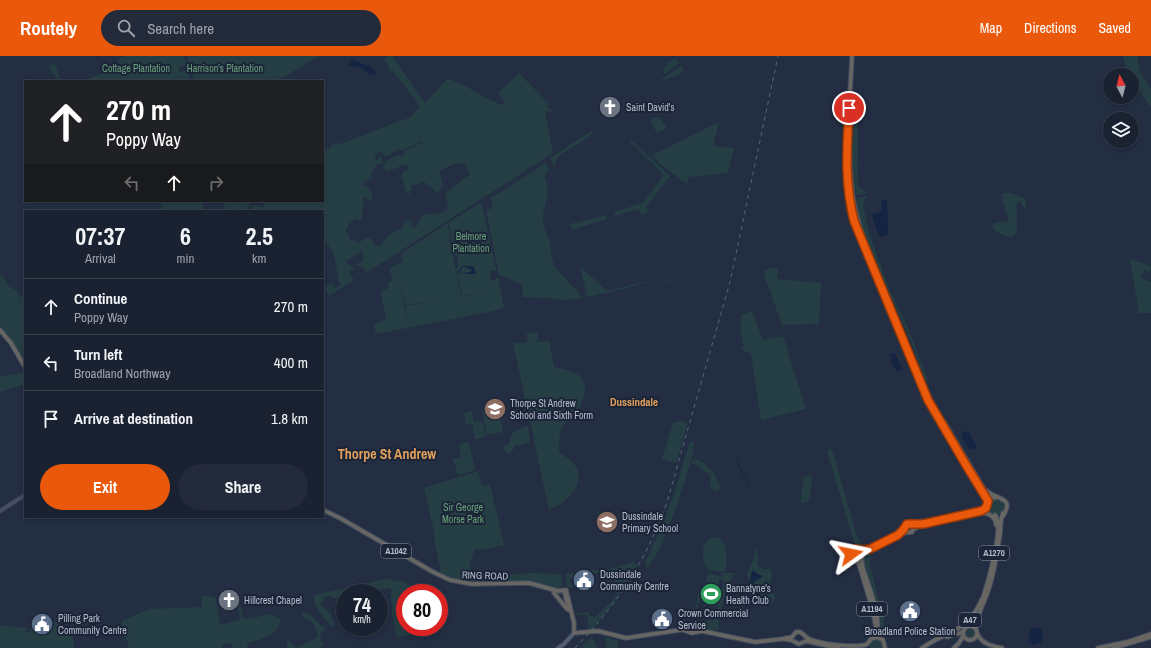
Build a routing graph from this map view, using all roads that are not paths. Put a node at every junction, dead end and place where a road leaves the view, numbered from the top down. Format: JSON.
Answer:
{"nodes":[{"id":1,"x":853,"y":56,"type":"edge"},
{"id":2,"x":0,"y":330,"type":"edge"},
{"id":3,"x":24,"y":365,"type":"edge"},
{"id":4,"x":969,"y":466,"type":"junction"},
{"id":5,"x":24,"y":496,"type":"edge"},
{"id":6,"x":995,"y":498,"type":"junction"},
{"id":7,"x":988,"y":504,"type":"junction"},
{"id":8,"x":324,"y":510,"type":"edge"},
{"id":9,"x":0,"y":511,"type":"edge"},
{"id":10,"x":981,"y":511,"type":"junction"},
{"id":11,"x":990,"y":512,"type":"junction"},
{"id":12,"x":1003,"y":513,"type":"junction"},
{"id":13,"x":995,"y":515,"type":"junction"},
{"id":14,"x":955,"y":517,"type":"junction"},
{"id":15,"x":912,"y":524,"type":"junction"},
{"id":16,"x":923,"y":524,"type":"junction"},
{"id":17,"x":904,"y":527,"type":"junction"},
{"id":18,"x":914,"y":529,"type":"junction"},
{"id":19,"x":1000,"y":531,"type":"junction"},
{"id":20,"x":907,"y":532,"type":"junction"},
{"id":21,"x":898,"y":535,"type":"junction"},
{"id":22,"x":996,"y":544,"type":"junction"},
{"id":23,"x":860,"y":550,"type":"junction"},
{"id":24,"x":867,"y":550,"type":"junction"},
{"id":25,"x":862,"y":557,"type":"junction"},
{"id":26,"x":856,"y":561,"type":"junction"},
{"id":27,"x":547,"y":588,"type":"junction"},
{"id":28,"x":565,"y":591,"type":"junction"},
{"id":29,"x":985,"y":591,"type":"junction"},
{"id":30,"x":554,"y":593,"type":"junction"},
{"id":31,"x":569,"y":611,"type":"junction"},
{"id":32,"x":969,"y":625,"type":"junction"},
{"id":33,"x":689,"y":628,"type":"junction"},
{"id":34,"x":976,"y":628,"type":"junction"},
{"id":35,"x":680,"y":630,"type":"junction"},
{"id":36,"x":695,"y":630,"type":"junction"},
{"id":37,"x":574,"y":632,"type":"junction"},
{"id":38,"x":690,"y":632,"type":"junction"},
{"id":39,"x":977,"y":633,"type":"junction"},
{"id":40,"x":963,"y":634,"type":"junction"},
{"id":41,"x":1151,"y":634,"type":"edge"},
{"id":42,"x":793,"y":636,"type":"junction"},
{"id":43,"x":805,"y":636,"type":"junction"},
{"id":44,"x":880,"y":637,"type":"junction"},
{"id":45,"x":1151,"y":637,"type":"edge"},
{"id":46,"x":782,"y":639,"type":"junction"},
{"id":47,"x":871,"y":639,"type":"junction"},
{"id":48,"x":1144,"y":639,"type":"junction"},
{"id":49,"x":968,"y":640,"type":"junction"},
{"id":50,"x":794,"y":641,"type":"junction"},
{"id":51,"x":804,"y":642,"type":"junction"},
{"id":52,"x":869,"y":643,"type":"junction"},
{"id":53,"x":959,"y":643,"type":"junction"},
{"id":54,"x":955,"y":647,"type":"edge"},
{"id":55,"x":558,"y":648,"type":"edge"},
{"id":56,"x":838,"y":648,"type":"edge"},
{"id":57,"x":854,"y":648,"type":"edge"},
{"id":58,"x":865,"y":648,"type":"edge"},
{"id":59,"x":869,"y":648,"type":"edge"},
{"id":60,"x":885,"y":648,"type":"edge"},
{"id":61,"x":922,"y":648,"type":"edge"},
{"id":62,"x":1002,"y":648,"type":"edge"},
{"id":63,"x":1098,"y":648,"type":"edge"},
{"id":64,"x":1113,"y":648,"type":"edge"},
{"id":65,"x":1122,"y":648,"type":"edge"}],
"edges":[{"from":1,"to":4,"type":"highway"},
{"from":1,"to":7,"type":"highway"},
{"from":2,"to":3,"type":"highway"},
{"from":4,"to":6,"type":"highway"},
{"from":4,"to":19,"type":"highway"},
{"from":5,"to":9,"type":"main road"},
{"from":6,"to":7,"type":"highway"},
{"from":6,"to":12,"type":"highway"},
{"from":7,"to":10,"type":"highway"},
{"from":7,"to":11,"type":"highway"},
{"from":8,"to":27,"type":"highway","name":"RING ROAD","number":"A1042"},
{"from":10,"to":11,"type":"highway"},
{"from":10,"to":14,"type":"highway"},
{"from":11,"to":13,"type":"highway"},
{"from":12,"to":13,"type":"highway"},
{"from":12,"to":19,"type":"highway","number":"A1270"},
{"from":13,"to":22,"type":"highway","number":"A1270"},
{"from":14,"to":16,"type":"highway"},
{"from":14,"to":22,"type":"highway"},
{"from":15,"to":16,"type":"highway"},
{"from":15,"to":17,"type":"highway"},
{"from":15,"to":18,"type":"highway"},
{"from":16,"to":18,"type":"highway"},
{"from":17,"to":20,"type":"highway"},
{"from":17,"to":21,"type":"highway"},
{"from":18,"to":20,"type":"highway"},
{"from":19,"to":34,"type":"highway","number":"A1270"},
{"from":20,"to":21,"type":"highway"},
{"from":21,"to":24,"type":"highway"},
{"from":22,"to":29,"type":"highway","number":"A1270"},
{"from":23,"to":24,"type":"highway"},
{"from":23,"to":25,"type":"highway"},
{"from":23,"to":26,"type":"highway"},
{"from":24,"to":25,"type":"highway"},
{"from":25,"to":26,"type":"highway"},
{"from":25,"to":44,"type":"highway","number":"A1194"},
{"from":26,"to":47,"type":"highway","number":"A1194"},
{"from":27,"to":28,"type":"highway","name":"RING ROAD","number":"A1042"},
{"from":27,"to":28,"type":"highway","number":"A1042"},
{"from":27,"to":30,"type":"highway","name":"RING ROAD","number":"A1042"},
{"from":28,"to":30,"type":"highway"},
{"from":28,"to":31,"type":"highway","number":"A1042"},
{"from":28,"to":37,"type":"highway"},
{"from":29,"to":32,"type":"highway","number":"A1270"},
{"from":29,"to":61,"type":"highway","number":"A47"},
{"from":30,"to":31,"type":"highway","number":"A1042"},
{"from":31,"to":37,"type":"highway","number":"A1042"},
{"from":32,"to":34,"type":"highway"},
{"from":32,"to":40,"type":"highway"},
{"from":33,"to":35,"type":"highway"},
{"from":33,"to":36,"type":"highway"},
{"from":33,"to":38,"type":"highway"},
{"from":34,"to":39,"type":"highway"},
{"from":35,"to":37,"type":"highway"},
{"from":35,"to":38,"type":"highway"},
{"from":36,"to":38,"type":"highway"},
{"from":36,"to":46,"type":"highway"},
{"from":37,"to":55,"type":"main road"},
{"from":39,"to":49,"type":"highway"},
{"from":39,"to":62,"type":"highway","number":"A47"},
{"from":40,"to":49,"type":"highway"},
{"from":40,"to":53,"type":"highway"},
{"from":40,"to":61,"type":"highway","number":"A47"},
{"from":41,"to":63,"type":"highway"},
{"from":42,"to":43,"type":"highway"},
{"from":42,"to":46,"type":"highway"},
{"from":42,"to":50,"type":"highway"},
{"from":43,"to":51,"type":"highway"},
{"from":43,"to":52,"type":"highway"},
{"from":44,"to":47,"type":"highway"},
{"from":44,"to":60,"type":"highway"},
{"from":45,"to":48,"type":"highway"},
{"from":46,"to":50,"type":"highway"},
{"from":47,"to":52,"type":"highway"},
{"from":48,"to":64,"type":"highway"},
{"from":48,"to":65,"type":"highway"},
{"from":49,"to":53,"type":"highway"},
{"from":50,"to":51,"type":"highway"},
{"from":51,"to":56,"type":"highway"},
{"from":52,"to":59,"type":"highway"},
{"from":53,"to":54,"type":"highway"},
{"from":57,"to":58,"type":"highway"}]}
